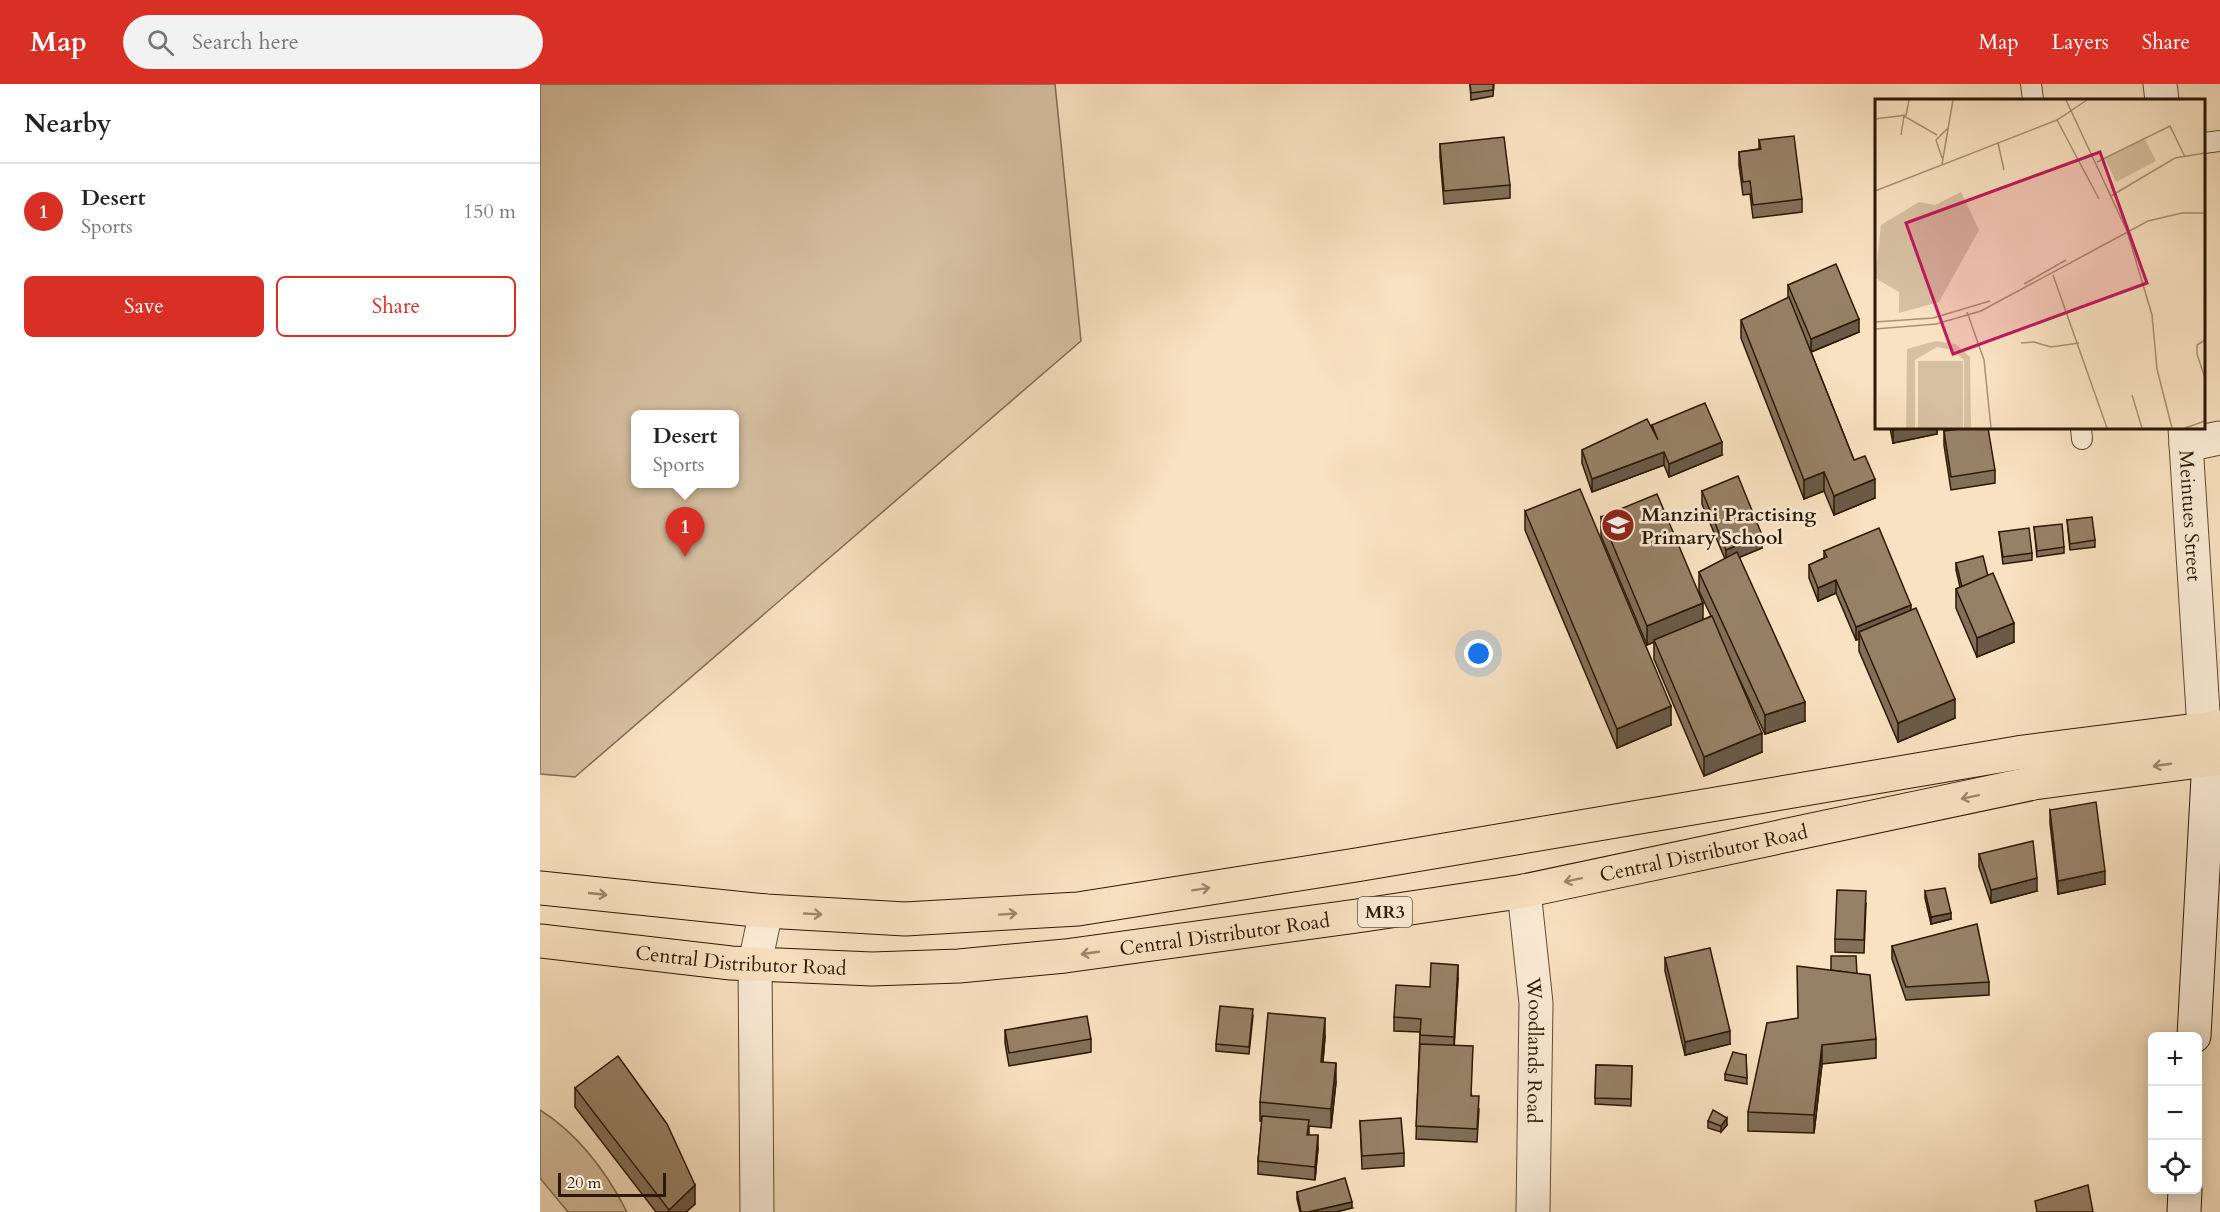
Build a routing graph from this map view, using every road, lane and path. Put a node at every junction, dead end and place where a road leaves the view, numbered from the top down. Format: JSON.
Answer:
{"nodes":[{"id":1,"x":2031,"y":84,"type":"edge"},
{"id":2,"x":2160,"y":84,"type":"edge"},
{"id":3,"x":2033,"y":99,"type":"edge"},
{"id":4,"x":2162,"y":99,"type":"edge"},
{"id":5,"x":2220,"y":141,"type":"edge"},
{"id":6,"x":2205,"y":143,"type":"edge"},
{"id":7,"x":2185,"y":436,"type":"edge"},
{"id":8,"x":2220,"y":438,"type":"edge"},
{"id":9,"x":2213,"y":743,"type":"edge"},
{"id":10,"x":540,"y":888,"type":"edge"},
{"id":11,"x":1524,"y":891,"type":"junction"},
{"id":12,"x":766,"y":911,"type":"junction"},
{"id":13,"x":540,"y":941,"type":"edge"},
{"id":14,"x":755,"y":963,"type":"junction"},
{"id":15,"x":2194,"y":1032,"type":"edge"},
{"id":16,"x":2185,"y":1194,"type":"edge"},
{"id":17,"x":757,"y":1212,"type":"edge"},
{"id":18,"x":1533,"y":1212,"type":"edge"},
{"id":19,"x":2184,"y":1212,"type":"edge"}],
"edges":[{"from":1,"to":3,"type":"lane"},
{"from":2,"to":4,"type":"street"},
{"from":5,"to":6,"type":"lane"},
{"from":7,"to":8,"type":"street"},
{"from":7,"to":9,"type":"street","name":"Meintues Street"},
{"from":9,"to":11,"type":"highway","name":"Central Distributor Road","number":"MR3","one_way":true},
{"from":12,"to":9,"type":"highway","one_way":true},
{"from":9,"to":15,"type":"street","name":"Meintues Street"},
{"from":10,"to":12,"type":"highway","one_way":true},
{"from":11,"to":14,"type":"highway","name":"Central Distributor Road","number":"MR3","one_way":true},
{"from":11,"to":18,"type":"street","name":"Woodlands Road"},
{"from":12,"to":14,"type":"street"},
{"from":13,"to":14,"type":"highway","name":"Central Distributor Road","number":"MR3"},
{"from":14,"to":17,"type":"street"},
{"from":16,"to":19,"type":"street"}]}
